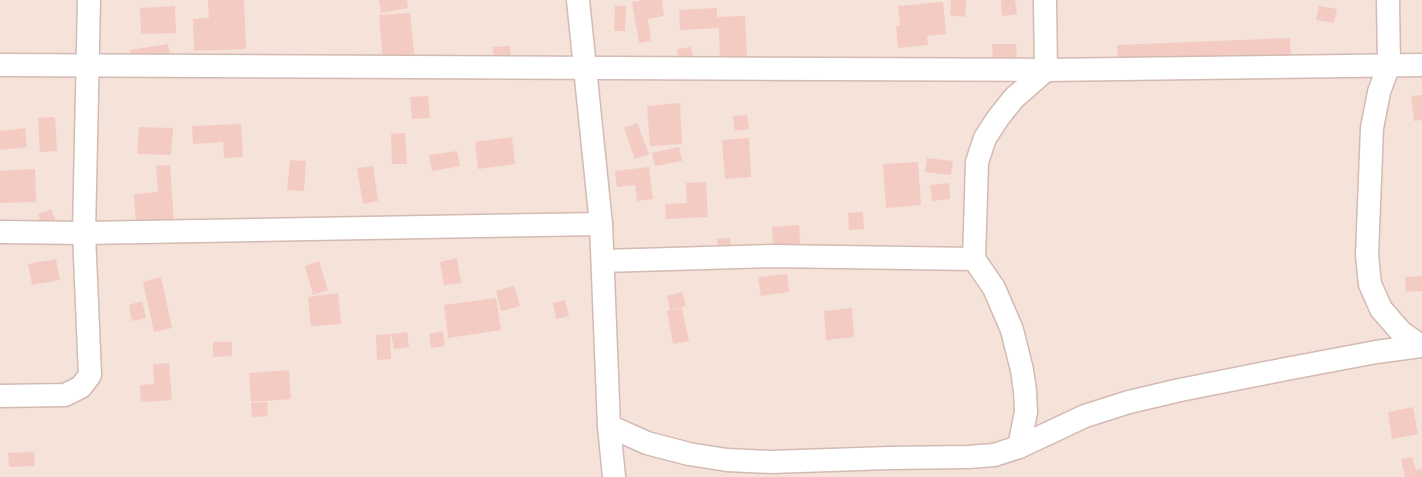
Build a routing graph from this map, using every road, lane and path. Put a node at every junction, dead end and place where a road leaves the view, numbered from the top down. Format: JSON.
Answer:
{"nodes":[{"id":1,"x":89,"y":0,"type":"edge"},
{"id":2,"x":578,"y":0,"type":"edge"},
{"id":3,"x":1046,"y":0,"type":"edge"},
{"id":4,"x":1388,"y":0,"type":"edge"},
{"id":5,"x":88,"y":64,"type":"junction"},
{"id":6,"x":0,"y":65,"type":"edge"},
{"id":7,"x":1389,"y":65,"type":"junction"},
{"id":8,"x":1422,"y":65,"type":"edge"},
{"id":9,"x":586,"y":68,"type":"junction"},
{"id":10,"x":1046,"y":70,"type":"junction"},
{"id":11,"x":601,"y":224,"type":"junction"},
{"id":12,"x":0,"y":232,"type":"edge"},
{"id":13,"x":84,"y":233,"type":"junction"},
{"id":14,"x":974,"y":259,"type":"junction"},
{"id":15,"x":603,"y":261,"type":"junction"},
{"id":16,"x":1422,"y":346,"type":"edge"},
{"id":17,"x":0,"y":396,"type":"edge"},
{"id":18,"x":610,"y":426,"type":"junction"},
{"id":19,"x":1019,"y":447,"type":"junction"},
{"id":20,"x":727,"y":460,"type":"junction"},
{"id":21,"x":614,"y":477,"type":"edge"},
{"id":22,"x":767,"y":477,"type":"edge"}],
"edges":[{"from":1,"to":5,"type":"street"},
{"from":2,"to":9,"type":"street"},
{"from":3,"to":10,"type":"street"},
{"from":4,"to":7,"type":"street"},
{"from":5,"to":6,"type":"street"},
{"from":5,"to":9,"type":"street"},
{"from":5,"to":13,"type":"street"},
{"from":7,"to":8,"type":"street"},
{"from":7,"to":10,"type":"street"},
{"from":7,"to":16,"type":"street"},
{"from":9,"to":10,"type":"street"},
{"from":9,"to":11,"type":"street"},
{"from":10,"to":14,"type":"street"},
{"from":11,"to":13,"type":"street"},
{"from":11,"to":15,"type":"street"},
{"from":12,"to":13,"type":"street"},
{"from":13,"to":17,"type":"street"},
{"from":14,"to":15,"type":"street"},
{"from":14,"to":19,"type":"street"},
{"from":15,"to":18,"type":"street"},
{"from":16,"to":19,"type":"street"},
{"from":18,"to":20,"type":"street"},
{"from":18,"to":21,"type":"street"},
{"from":19,"to":20,"type":"street"},
{"from":20,"to":22,"type":"street"}]}
